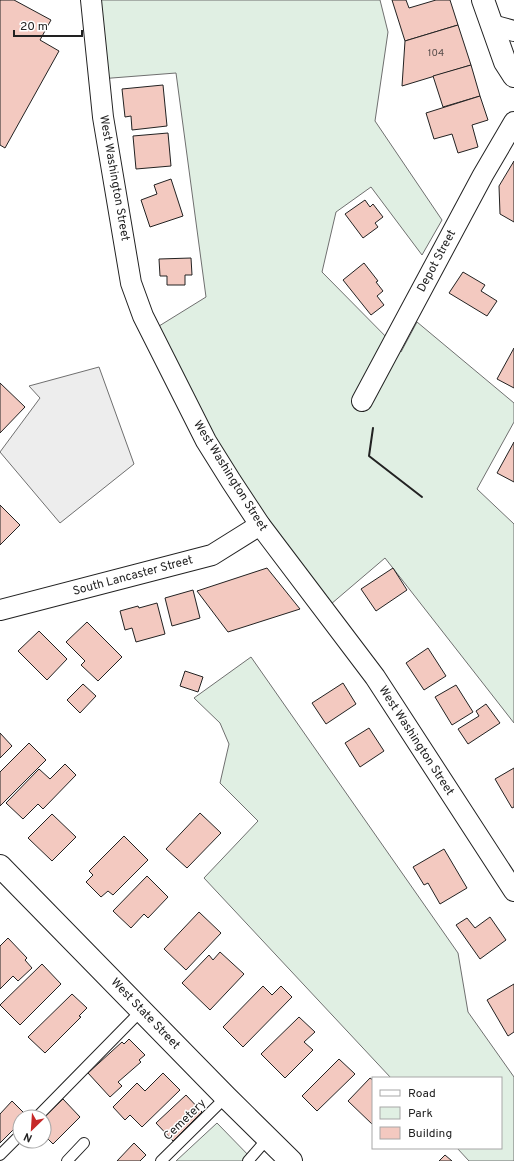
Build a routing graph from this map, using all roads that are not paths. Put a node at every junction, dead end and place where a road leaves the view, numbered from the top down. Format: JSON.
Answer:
{"nodes":[{"id":1,"x":90,"y":0,"type":"edge"},
{"id":2,"x":483,"y":0,"type":"edge"},
{"id":3,"x":492,"y":26,"type":"junction"},
{"id":4,"x":514,"y":31,"type":"edge"},
{"id":5,"x":514,"y":76,"type":"edge"},
{"id":6,"x":514,"y":122,"type":"edge"},
{"id":7,"x":362,"y":401,"type":"dead end"},
{"id":8,"x":260,"y":525,"type":"junction"},
{"id":9,"x":0,"y":610,"type":"edge"},
{"id":10,"x":0,"y":866,"type":"edge"},
{"id":11,"x":514,"y":891,"type":"edge"},
{"id":12,"x":141,"y":1011,"type":"junction"},
{"id":13,"x":226,"y":1097,"type":"junction"},
{"id":14,"x":45,"y":1109,"type":"edge"},
{"id":15,"x":268,"y":1138,"type":"junction"},
{"id":16,"x":12,"y":1143,"type":"edge"},
{"id":17,"x":84,"y":1143,"type":"dead end"},
{"id":18,"x":0,"y":1155,"type":"edge"},
{"id":19,"x":67,"y":1161,"type":"edge"},
{"id":20,"x":161,"y":1161,"type":"edge"},
{"id":21,"x":248,"y":1161,"type":"edge"},
{"id":22,"x":291,"y":1161,"type":"edge"}],
"edges":[{"from":1,"to":8,"type":"street","name":"West Washington Street"},
{"from":2,"to":3,"type":"street"},
{"from":3,"to":4,"type":"street"},
{"from":3,"to":5,"type":"street"},
{"from":6,"to":7,"type":"street","name":"Depot Street"},
{"from":8,"to":9,"type":"street","name":"South Lancaster Street"},
{"from":8,"to":11,"type":"street","name":"West Washington Street"},
{"from":10,"to":12,"type":"street","name":"West State Street"},
{"from":12,"to":13,"type":"street","name":"West State Street"},
{"from":12,"to":14,"type":"lane"},
{"from":13,"to":15,"type":"street","name":"West State Street"},
{"from":13,"to":20,"type":"lane","name":"Cemetery"},
{"from":15,"to":21,"type":"lane"},
{"from":15,"to":22,"type":"street","name":"West State Street"},
{"from":16,"to":18,"type":"lane"},
{"from":17,"to":19,"type":"lane"}]}
